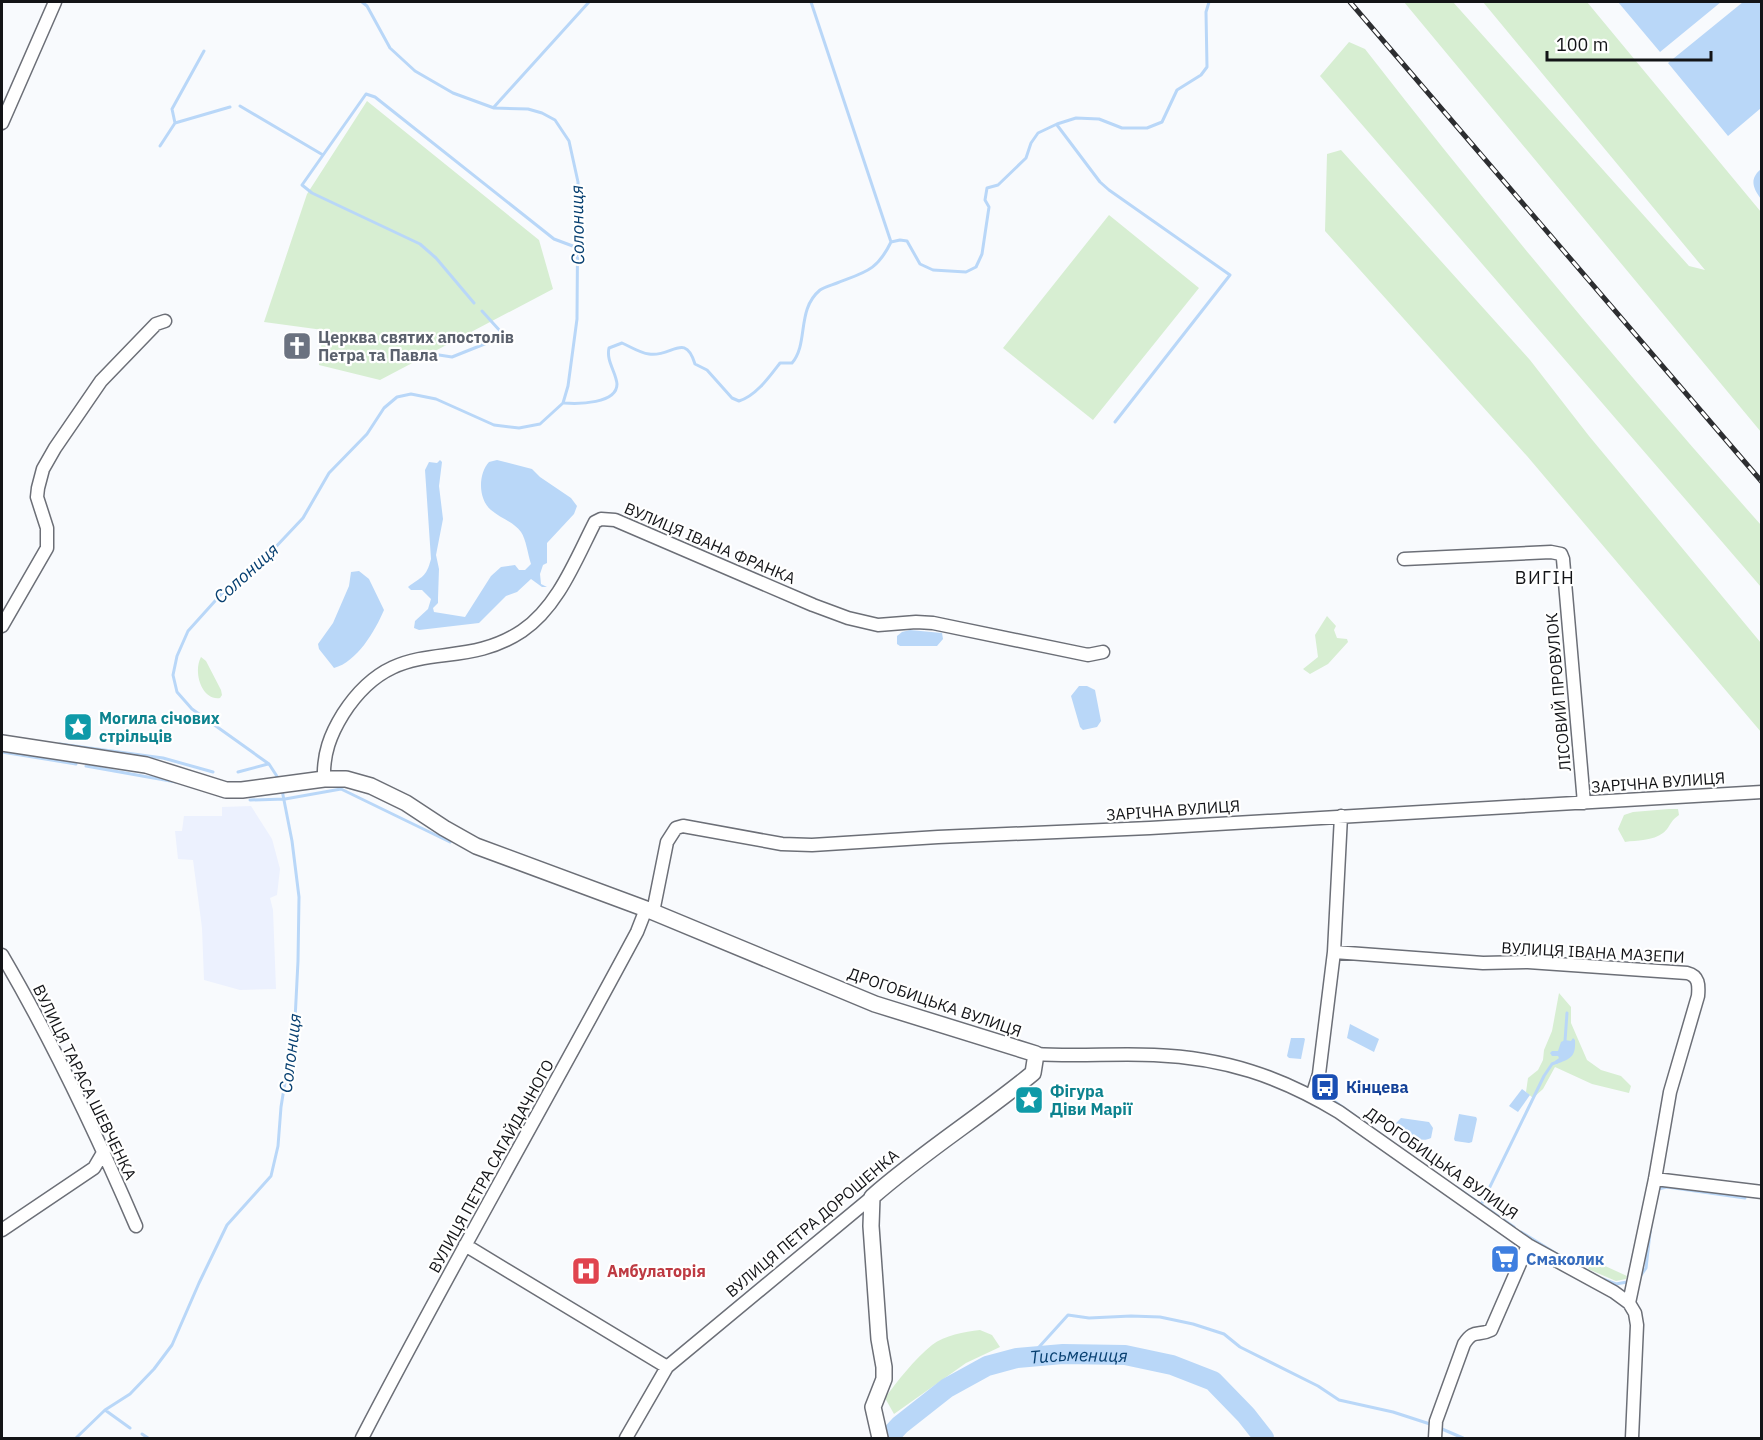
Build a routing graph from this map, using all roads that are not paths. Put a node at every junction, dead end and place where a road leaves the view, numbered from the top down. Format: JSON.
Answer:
{"nodes":[{"id":1,"x":55,"y":2,"type":"edge"},
{"id":2,"x":2,"y":123,"type":"edge"},
{"id":3,"x":165,"y":321,"type":"dead end"},
{"id":4,"x":1404,"y":559,"type":"dead end"},
{"id":5,"x":2,"y":626,"type":"edge"},
{"id":6,"x":1103,"y":652,"type":"dead end"},
{"id":7,"x":2,"y":743,"type":"edge"},
{"id":8,"x":324,"y":778,"type":"junction"},
{"id":9,"x":1761,"y":792,"type":"edge"},
{"id":10,"x":1584,"y":804,"type":"junction"},
{"id":11,"x":1341,"y":816,"type":"junction"},
{"id":12,"x":649,"y":910,"type":"junction"},
{"id":13,"x":1334,"y":952,"type":"junction"},
{"id":14,"x":2,"y":955,"type":"edge"},
{"id":15,"x":1036,"y":1054,"type":"junction"},
{"id":16,"x":1312,"y":1096,"type":"junction"},
{"id":17,"x":104,"y":1151,"type":"junction"},
{"id":18,"x":1655,"y":1179,"type":"junction"},
{"id":19,"x":1761,"y":1192,"type":"edge"},
{"id":20,"x":872,"y":1197,"type":"junction"},
{"id":21,"x":136,"y":1226,"type":"dead end"},
{"id":22,"x":2,"y":1230,"type":"edge"},
{"id":23,"x":465,"y":1245,"type":"junction"},
{"id":24,"x":1528,"y":1245,"type":"junction"},
{"id":25,"x":1629,"y":1303,"type":"junction"},
{"id":26,"x":667,"y":1366,"type":"junction"},
{"id":27,"x":362,"y":1438,"type":"edge"},
{"id":28,"x":626,"y":1438,"type":"edge"},
{"id":29,"x":880,"y":1438,"type":"edge"},
{"id":30,"x":1435,"y":1438,"type":"edge"},
{"id":31,"x":1634,"y":1438,"type":"edge"}],
"edges":[{"from":1,"to":2,"type":"street"},
{"from":3,"to":5,"type":"street"},
{"from":4,"to":10,"type":"street","name":"ЛІСОВИЙ ПРОВУЛОК"},
{"from":6,"to":8,"type":"street","name":"ВУЛИЦЯ ІВАНА ФРАНКА"},
{"from":7,"to":8,"type":"street","name":"ДРОГОБИЦЬКА ВУЛИЦЯ"},
{"from":8,"to":12,"type":"street","name":"ДРОГОБИЦЬКА ВУЛИЦЯ"},
{"from":9,"to":10,"type":"street","name":"ЗАРІЧНА ВУЛИЦЯ"},
{"from":10,"to":11,"type":"street","name":"ЗАРІЧНА ВУЛИЦЯ"},
{"from":11,"to":12,"type":"street","name":"ЗАРІЧНА ВУЛИЦЯ"},
{"from":11,"to":13,"type":"street"},
{"from":12,"to":15,"type":"street","name":"ДРОГОБИЦЬКА ВУЛИЦЯ"},
{"from":12,"to":23,"type":"street","name":"ВУЛИЦЯ ПЕТРА САГАЙДАЧНОГО"},
{"from":13,"to":16,"type":"street"},
{"from":13,"to":18,"type":"street","name":"ВУЛИЦЯ ІВАНА МАЗЕПИ"},
{"from":14,"to":17,"type":"street","name":"ВУЛИЦЯ ТАРАСА ШЕВЧЕНКА"},
{"from":15,"to":16,"type":"street","name":"ДРОГОБИЦЬКА ВУЛИЦЯ"},
{"from":15,"to":20,"type":"street","name":"ВУЛИЦЯ ПЕТРА ДОРОШЕНКА"},
{"from":16,"to":24,"type":"street","name":"ДРОГОБИЦЬКА ВУЛИЦЯ"},
{"from":17,"to":21,"type":"street","name":"ВУЛИЦЯ ТАРАСА ШЕВЧЕНКА"},
{"from":17,"to":22,"type":"street"},
{"from":18,"to":19,"type":"street"},
{"from":18,"to":25,"type":"street","name":"ВУЛИЦЯ ІВАНА МАЗЕПИ"},
{"from":20,"to":26,"type":"street","name":"ВУЛИЦЯ ПЕТРА ДОРОШЕНКА"},
{"from":20,"to":29,"type":"street"},
{"from":23,"to":26,"type":"street"},
{"from":23,"to":27,"type":"street","name":"ВУЛИЦЯ ПЕТРА САГАЙДАЧНОГО"},
{"from":24,"to":25,"type":"street","name":"ДРОГОБИЦЬКА ВУЛИЦЯ"},
{"from":24,"to":30,"type":"street"},
{"from":25,"to":31,"type":"street"},
{"from":26,"to":28,"type":"street","name":"ВУЛИЦЯ ПЕТРА ДОРОШЕНКА"}]}
